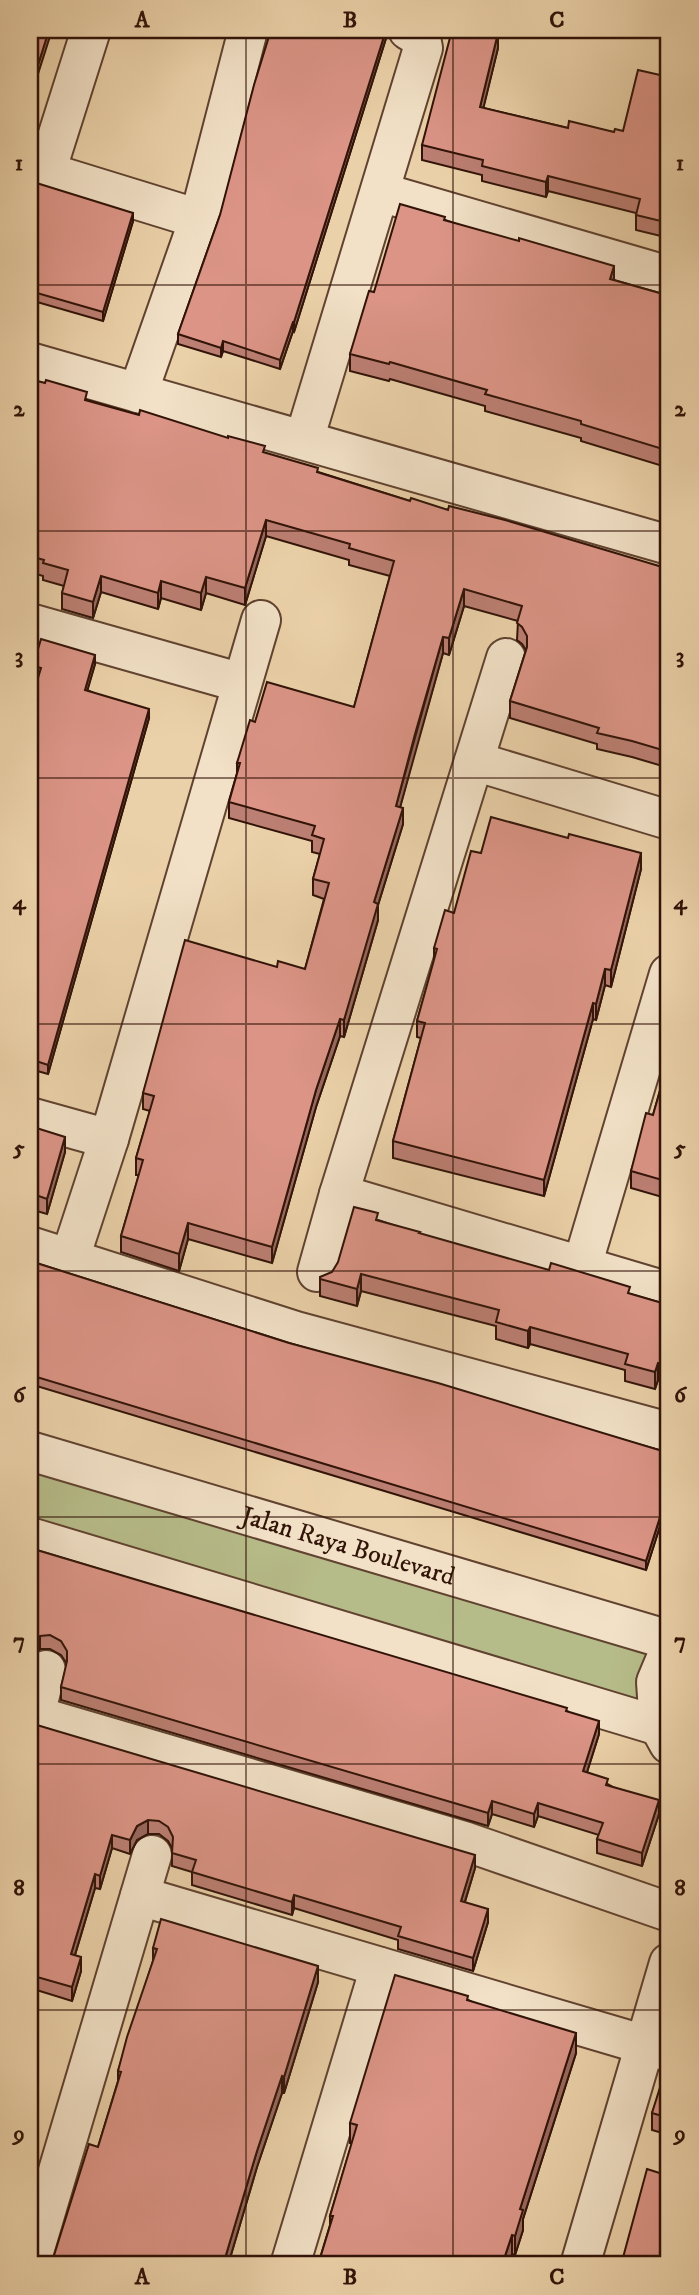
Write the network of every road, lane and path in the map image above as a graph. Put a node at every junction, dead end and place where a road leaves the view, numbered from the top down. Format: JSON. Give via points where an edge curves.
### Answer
{"nodes":[{"id":1,"x":91,"y":30,"type":"edge"},
{"id":2,"x":248,"y":30,"type":"edge"},
{"id":3,"x":408,"y":30,"type":"edge"},
{"id":4,"x":38,"y":169,"type":"edge"},
{"id":5,"x":380,"y":192,"type":"junction"},
{"id":6,"x":199,"y":219,"type":"junction"},
{"id":7,"x":669,"y":276,"type":"edge"},
{"id":8,"x":30,"y":362,"type":"edge"},
{"id":9,"x":138,"y":393,"type":"junction"},
{"id":10,"x":304,"y":440,"type":"junction"},
{"id":11,"x":669,"y":545,"type":"edge"},
{"id":12,"x":261,"y":620,"type":"dead end"},
{"id":13,"x":30,"y":623,"type":"edge"},
{"id":14,"x":506,"y":658,"type":"dead end"},
{"id":15,"x":243,"y":683,"type":"junction"},
{"id":16,"x":474,"y":761,"type":"junction"},
{"id":17,"x":669,"y":820,"type":"edge"},
{"id":18,"x":669,"y":974,"type":"edge"},
{"id":19,"x":30,"y":1117,"type":"edge"},
{"id":20,"x":108,"y":1139,"type":"junction"},
{"id":21,"x":339,"y":1194,"type":"junction"},
{"id":22,"x":30,"y":1246,"type":"edge"},
{"id":23,"x":70,"y":1258,"type":"junction"},
{"id":24,"x":582,"y":1266,"type":"junction"},
{"id":25,"x":317,"y":1272,"type":"dead end"},
{"id":26,"x":669,"y":1292,"type":"edge"},
{"id":27,"x":669,"y":1433,"type":"edge"},
{"id":28,"x":30,"y":1451,"type":"edge"},
{"id":29,"x":30,"y":1537,"type":"edge"},
{"id":30,"x":669,"y":1640,"type":"edge"},
{"id":31,"x":669,"y":1651,"type":"edge"},
{"id":32,"x":46,"y":1670,"type":"dead end"},
{"id":33,"x":32,"y":1715,"type":"edge"},
{"id":34,"x":664,"y":1735,"type":"edge"},
{"id":35,"x":152,"y":1856,"type":"dead end"},
{"id":36,"x":140,"y":1896,"type":"junction"},
{"id":37,"x":669,"y":1912,"type":"edge"},
{"id":38,"x":669,"y":1963,"type":"edge"},
{"id":39,"x":380,"y":1967,"type":"junction"},
{"id":40,"x":657,"y":2049,"type":"edge"},
{"id":41,"x":30,"y":2265,"type":"edge"},
{"id":42,"x":290,"y":2265,"type":"edge"},
{"id":43,"x":580,"y":2265,"type":"edge"}],
"edges":[{"from":1,"to":4,"type":"street"},
{"from":2,"to":6,"type":"street"},
{"from":3,"to":5,"type":"street","via":[[421,38],[423,48]]},
{"from":4,"to":6,"type":"street"},
{"from":5,"to":7,"type":"street"},
{"from":5,"to":10,"type":"street"},
{"from":6,"to":9,"type":"street"},
{"from":8,"to":9,"type":"street"},
{"from":9,"to":10,"type":"street"},
{"from":10,"to":11,"type":"street"},
{"from":12,"to":15,"type":"street"},
{"from":13,"to":15,"type":"street"},
{"from":14,"to":16,"type":"street"},
{"from":15,"to":20,"type":"street"},
{"from":16,"to":17,"type":"street"},
{"from":16,"to":21,"type":"street"},
{"from":18,"to":24,"type":"street"},
{"from":19,"to":20,"type":"street"},
{"from":20,"to":23,"type":"street"},
{"from":21,"to":24,"type":"street"},
{"from":21,"to":25,"type":"street"},
{"from":22,"to":23,"type":"street"},
{"from":23,"to":27,"type":"street","via":[[296,1331]]},
{"from":24,"to":26,"type":"street"},
{"from":28,"to":30,"type":"street","name":"Jalan Raya Boulevard"},
{"from":29,"to":34,"type":"street"},
{"from":31,"to":34,"type":"street","via":[[656,1682]]},
{"from":32,"to":33,"type":"street"},
{"from":33,"to":37,"type":"street","via":[[464,1841]]},
{"from":35,"to":36,"type":"street"},
{"from":36,"to":39,"type":"street"},
{"from":36,"to":41,"type":"street"},
{"from":38,"to":40,"type":"street"},
{"from":39,"to":40,"type":"street"},
{"from":39,"to":42,"type":"street"},
{"from":40,"to":43,"type":"street"}]}
